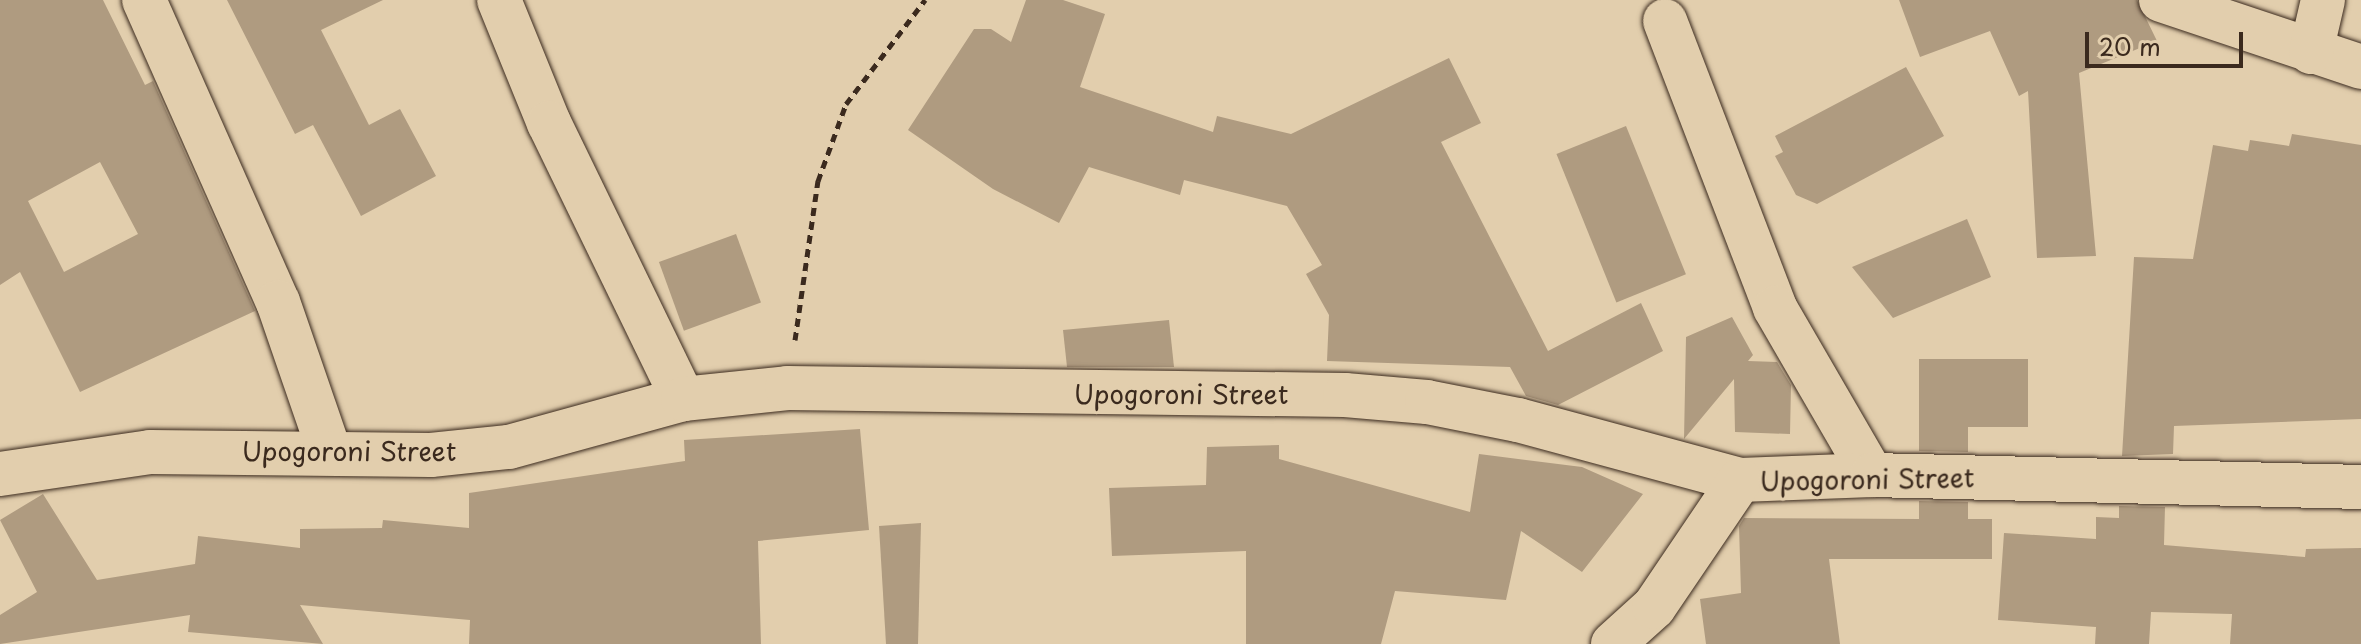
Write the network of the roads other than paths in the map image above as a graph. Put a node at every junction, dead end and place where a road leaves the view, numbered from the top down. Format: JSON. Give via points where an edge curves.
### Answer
{"nodes":[{"id":1,"x":144,"y":0,"type":"edge"},
{"id":2,"x":499,"y":0,"type":"edge"},
{"id":3,"x":2161,"y":0,"type":"edge"},
{"id":4,"x":2323,"y":0,"type":"edge"},
{"id":5,"x":1665,"y":21,"type":"dead end"},
{"id":6,"x":2311,"y":52,"type":"junction"},
{"id":7,"x":2361,"y":67,"type":"edge"},
{"id":8,"x":683,"y":399,"type":"junction"},
{"id":9,"x":329,"y":450,"type":"junction"},
{"id":10,"x":0,"y":474,"type":"edge"},
{"id":11,"x":1872,"y":475,"type":"junction"},
{"id":12,"x":1740,"y":480,"type":"junction"},
{"id":13,"x":2361,"y":487,"type":"edge"},
{"id":14,"x":1613,"y":644,"type":"edge"}],
"edges":[{"from":1,"to":9,"type":"street","via":[[278,302]]},
{"from":2,"to":8,"type":"street","via":[[549,123]]},
{"from":3,"to":6,"type":"street"},
{"from":4,"to":6,"type":"street"},
{"from":5,"to":11,"type":"street","via":[[1775,308]]},
{"from":6,"to":7,"type":"street"},
{"from":8,"to":9,"type":"street","name":"Upogoroni Street","via":[[509,447],[431,455]]},
{"from":8,"to":12,"type":"street","name":"Upogoroni Street","via":[[787,388],[1345,395],[1427,402],[1518,420]]},
{"from":9,"to":10,"type":"street","name":"Upogoroni Street","via":[[150,452]]},
{"from":11,"to":12,"type":"street","name":"Upogoroni Street"},
{"from":11,"to":13,"type":"street","name":"Upogoroni Street"},
{"from":12,"to":14,"type":"street","via":[[1654,607]]}]}
